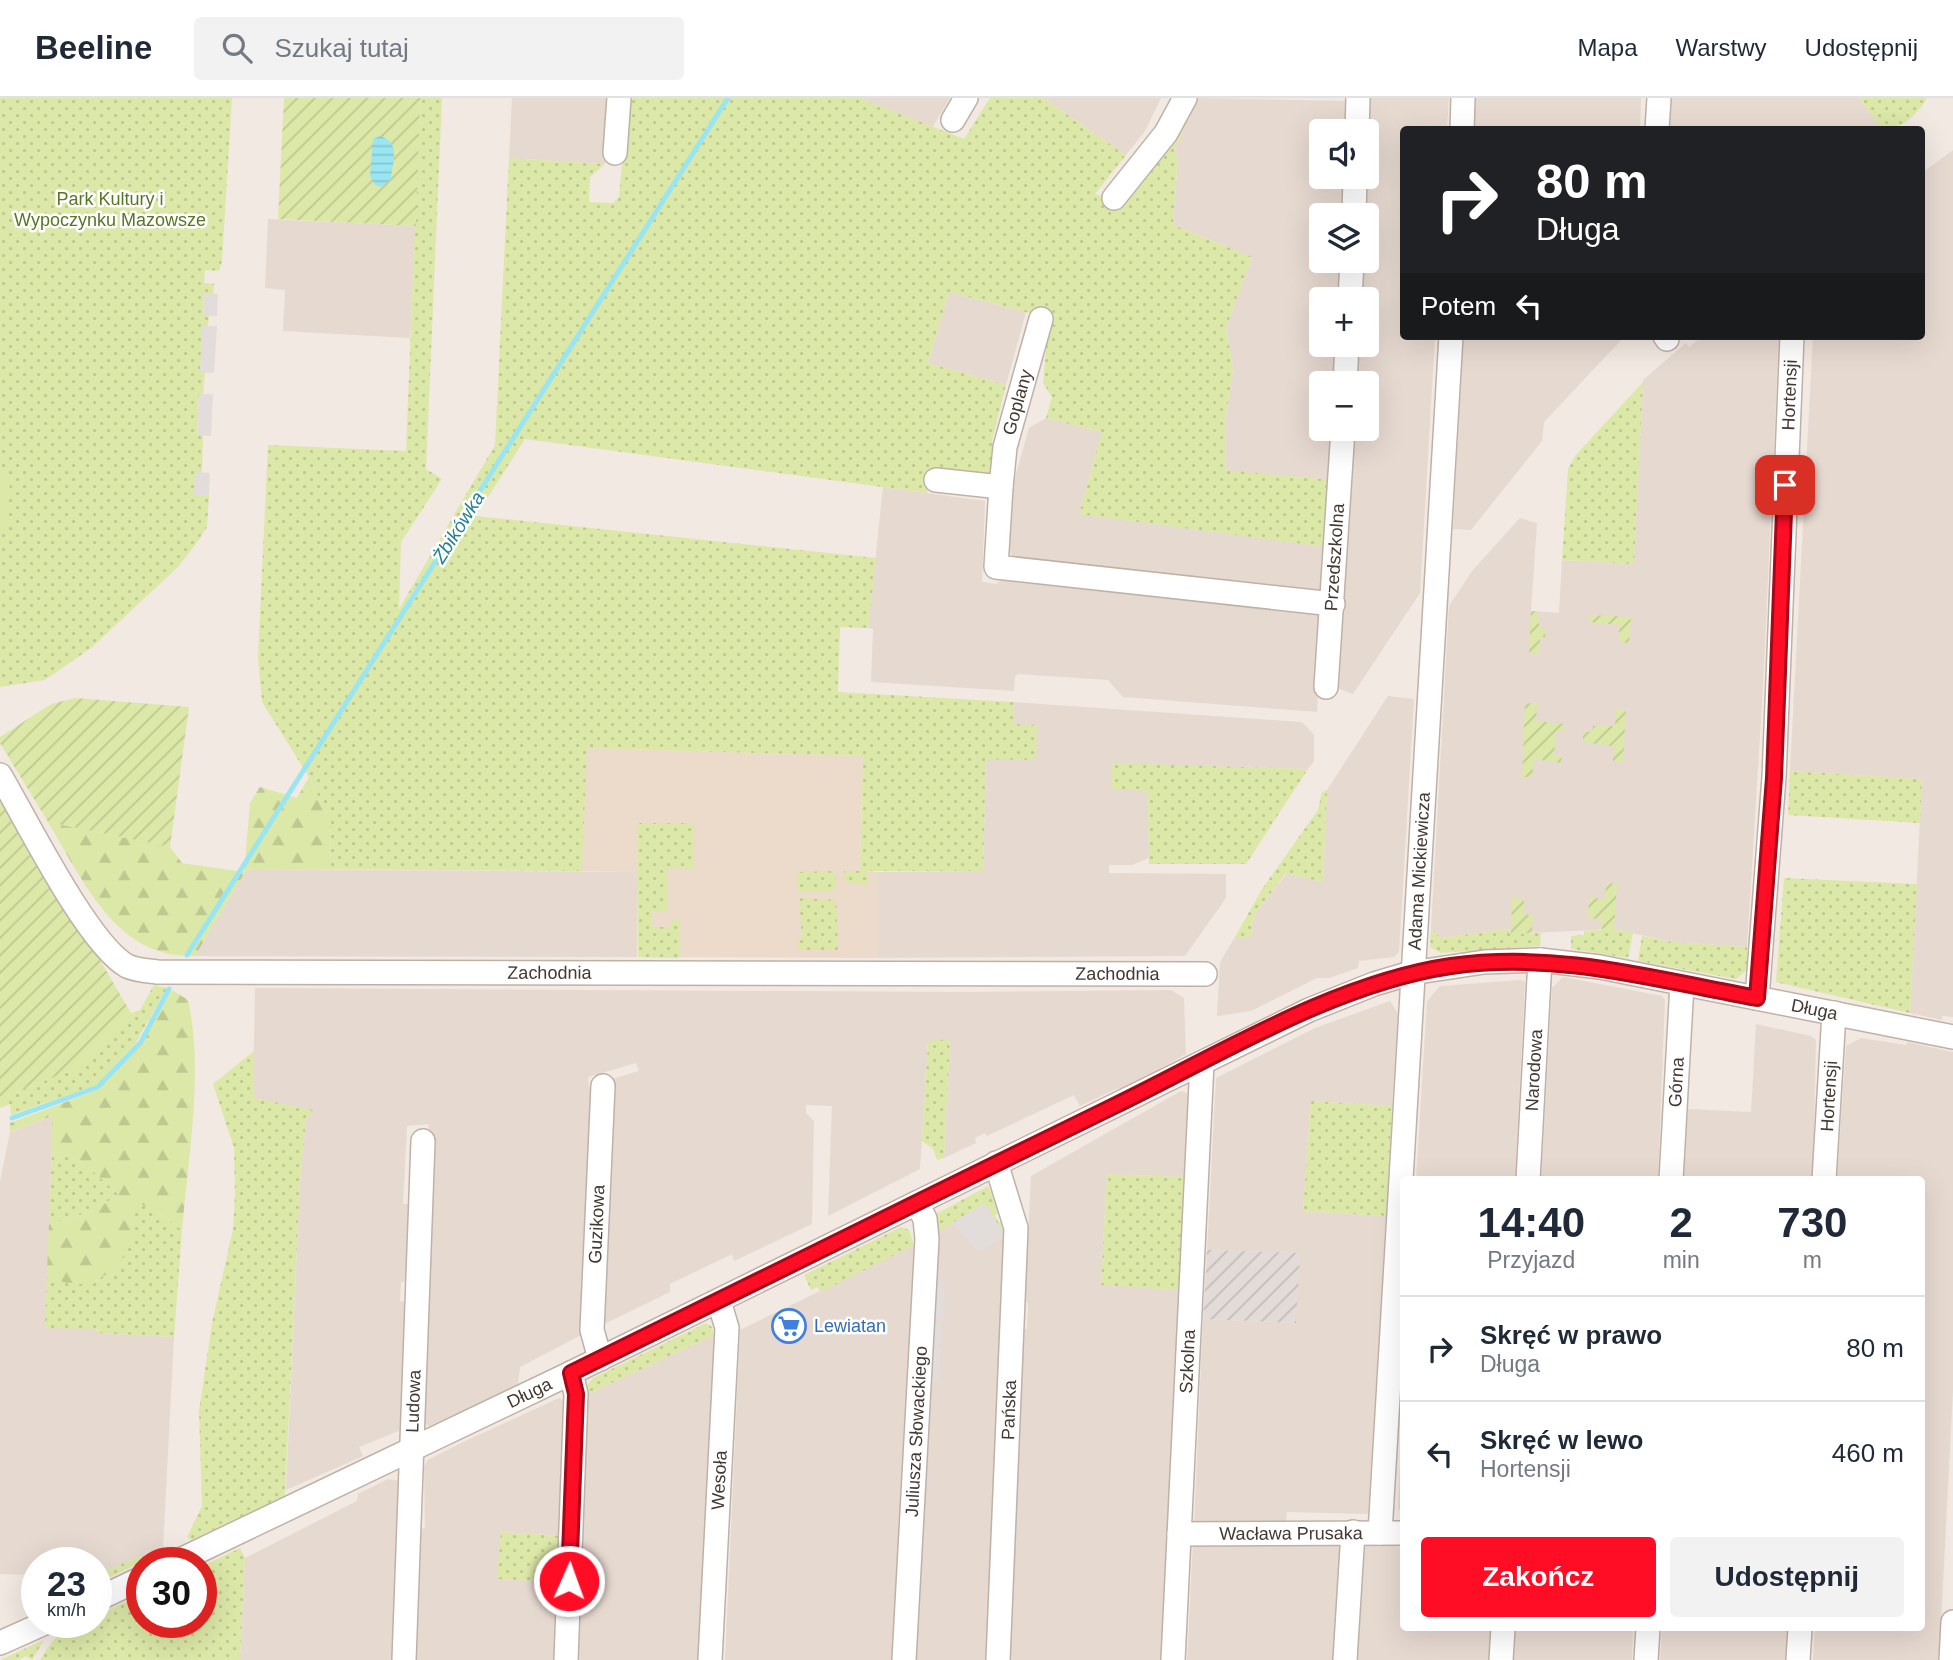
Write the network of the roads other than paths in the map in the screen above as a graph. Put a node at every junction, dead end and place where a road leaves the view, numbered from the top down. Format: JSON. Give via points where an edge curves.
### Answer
{"nodes":[{"id":1,"x":619,"y":98,"type":"edge"},
{"id":2,"x":967,"y":98,"type":"edge"},
{"id":3,"x":1185,"y":98,"type":"edge"},
{"id":4,"x":1358,"y":98,"type":"edge"},
{"id":5,"x":1464,"y":98,"type":"edge"},
{"id":6,"x":1659,"y":98,"type":"edge"},
{"id":7,"x":1357,"y":119,"type":"edge"},
{"id":8,"x":953,"y":120,"type":"dead end"},
{"id":9,"x":1462,"y":126,"type":"edge"},
{"id":10,"x":1657,"y":126,"type":"edge"},
{"id":11,"x":615,"y":153,"type":"dead end"},
{"id":12,"x":1114,"y":198,"type":"dead end"},
{"id":13,"x":1041,"y":319,"type":"dead end"},
{"id":14,"x":1451,"y":340,"type":"edge"},
{"id":15,"x":1792,"y":340,"type":"edge"},
{"id":16,"x":1342,"y":441,"type":"edge"},
{"id":17,"x":936,"y":480,"type":"dead end"},
{"id":18,"x":1000,"y":495,"type":"junction"},
{"id":19,"x":1333,"y":604,"type":"junction"},
{"id":20,"x":1326,"y":687,"type":"dead end"},
{"id":21,"x":0,"y":775,"type":"edge"},
{"id":22,"x":1540,"y":960,"type":"junction"},
{"id":23,"x":1411,"y":973,"type":"junction"},
{"id":24,"x":1205,"y":974,"type":"dead end"},
{"id":25,"x":1682,"y":984,"type":"junction"},
{"id":26,"x":1757,"y":998,"type":"junction"},
{"id":27,"x":1833,"y":1013,"type":"junction"},
{"id":28,"x":1953,"y":1037,"type":"edge"},
{"id":29,"x":1202,"y":1063,"type":"junction"},
{"id":30,"x":603,"y":1086,"type":"dead end"},
{"id":31,"x":423,"y":1141,"type":"dead end"},
{"id":32,"x":996,"y":1163,"type":"junction"},
{"id":33,"x":1528,"y":1176,"type":"edge"},
{"id":34,"x":1671,"y":1176,"type":"edge"},
{"id":35,"x":1824,"y":1176,"type":"edge"},
{"id":36,"x":917,"y":1203,"type":"junction"},
{"id":37,"x":719,"y":1301,"type":"junction"},
{"id":38,"x":600,"y":1359,"type":"junction"},
{"id":39,"x":571,"y":1373,"type":"junction"},
{"id":40,"x":410,"y":1451,"type":"junction"},
{"id":41,"x":1353,"y":1532,"type":"junction"},
{"id":42,"x":1380,"y":1533,"type":"junction"},
{"id":43,"x":1400,"y":1533,"type":"edge"},
{"id":44,"x":1179,"y":1534,"type":"junction"},
{"id":45,"x":208,"y":1547,"type":"edge"},
{"id":46,"x":1953,"y":1622,"type":"edge"},
{"id":47,"x":1503,"y":1631,"type":"edge"},
{"id":48,"x":1648,"y":1631,"type":"edge"},
{"id":49,"x":1800,"y":1631,"type":"edge"},
{"id":50,"x":21,"y":1634,"type":"edge"},
{"id":51,"x":0,"y":1643,"type":"edge"},
{"id":52,"x":404,"y":1660,"type":"edge"},
{"id":53,"x":566,"y":1660,"type":"edge"},
{"id":54,"x":710,"y":1660,"type":"edge"},
{"id":55,"x":904,"y":1660,"type":"edge"},
{"id":56,"x":999,"y":1660,"type":"edge"},
{"id":57,"x":1173,"y":1660,"type":"edge"},
{"id":58,"x":1345,"y":1660,"type":"edge"},
{"id":59,"x":1502,"y":1660,"type":"edge"},
{"id":60,"x":1646,"y":1660,"type":"edge"},
{"id":61,"x":1798,"y":1660,"type":"edge"},
{"id":62,"x":1951,"y":1660,"type":"edge"}],
"edges":[{"from":1,"to":11,"type":"street"},
{"from":2,"to":8,"type":"street"},
{"from":3,"to":12,"type":"street","via":[[1166,133]]},
{"from":4,"to":7,"type":"street"},
{"from":5,"to":9,"type":"street"},
{"from":6,"to":10,"type":"street"},
{"from":13,"to":18,"type":"street","name":"Goplany","via":[[1005,447]]},
{"from":14,"to":23,"type":"street","name":"Adama Mickiewicza"},
{"from":15,"to":26,"type":"street","name":"Hortensji","via":[[1774,778]]},
{"from":16,"to":19,"type":"street","name":"Przedszkolna"},
{"from":17,"to":18,"type":"street"},
{"from":18,"to":19,"type":"street","name":"Goplany","via":[[996,567]]},
{"from":19,"to":20,"type":"street","name":"Przedszkolna"},
{"from":21,"to":24,"type":"street","name":"Zachodnia","via":[[84,919],[106,948],[128,967],[158,972]]},
{"from":22,"to":23,"type":"street","name":"Długa","via":[[1484,962]]},
{"from":22,"to":25,"type":"street","name":"Długa"},
{"from":22,"to":33,"type":"street","name":"Narodowa"},
{"from":23,"to":29,"type":"street","name":"Długa","via":[[1340,996]]},
{"from":23,"to":42,"type":"street","name":"Adama Mickiewicza"},
{"from":25,"to":26,"type":"street","name":"Długa"},
{"from":25,"to":34,"type":"street","name":"Górna"},
{"from":26,"to":27,"type":"street","name":"Długa"},
{"from":27,"to":28,"type":"street","name":"Długa"},
{"from":27,"to":35,"type":"street","name":"Hortensji"},
{"from":29,"to":32,"type":"street","name":"Długa"},
{"from":29,"to":44,"type":"street","name":"Szkolna"},
{"from":30,"to":38,"type":"street","name":"Guzikowa","via":[[592,1331]]},
{"from":31,"to":40,"type":"street","name":"Ludowa"},
{"from":32,"to":36,"type":"street","name":"Długa"},
{"from":32,"to":56,"type":"street","name":"Pańska","via":[[1016,1228]]},
{"from":36,"to":37,"type":"street","name":"Długa"},
{"from":36,"to":55,"type":"street","name":"Juliusza Słowackiego","via":[[927,1238]]},
{"from":37,"to":38,"type":"street","name":"Długa"},
{"from":37,"to":54,"type":"street","name":"Wesoła","via":[[727,1328]]},
{"from":38,"to":39,"type":"street","name":"Długa"},
{"from":39,"to":40,"type":"street","name":"Długa"},
{"from":39,"to":53,"type":"street","via":[[576,1394]]},
{"from":40,"to":45,"type":"street","name":"Długa"},
{"from":40,"to":52,"type":"street","name":"Ludowa"},
{"from":41,"to":42,"type":"street","name":"Wacława Prusaka"},
{"from":41,"to":44,"type":"street","name":"Wacława Prusaka"},
{"from":41,"to":58,"type":"street"},
{"from":42,"to":43,"type":"street","name":"Wacława Prusaka"},
{"from":44,"to":57,"type":"street","name":"Szkolna"},
{"from":46,"to":62,"type":"street"},
{"from":47,"to":59,"type":"street"},
{"from":48,"to":60,"type":"street"},
{"from":49,"to":61,"type":"street"},
{"from":50,"to":51,"type":"street"}]}
